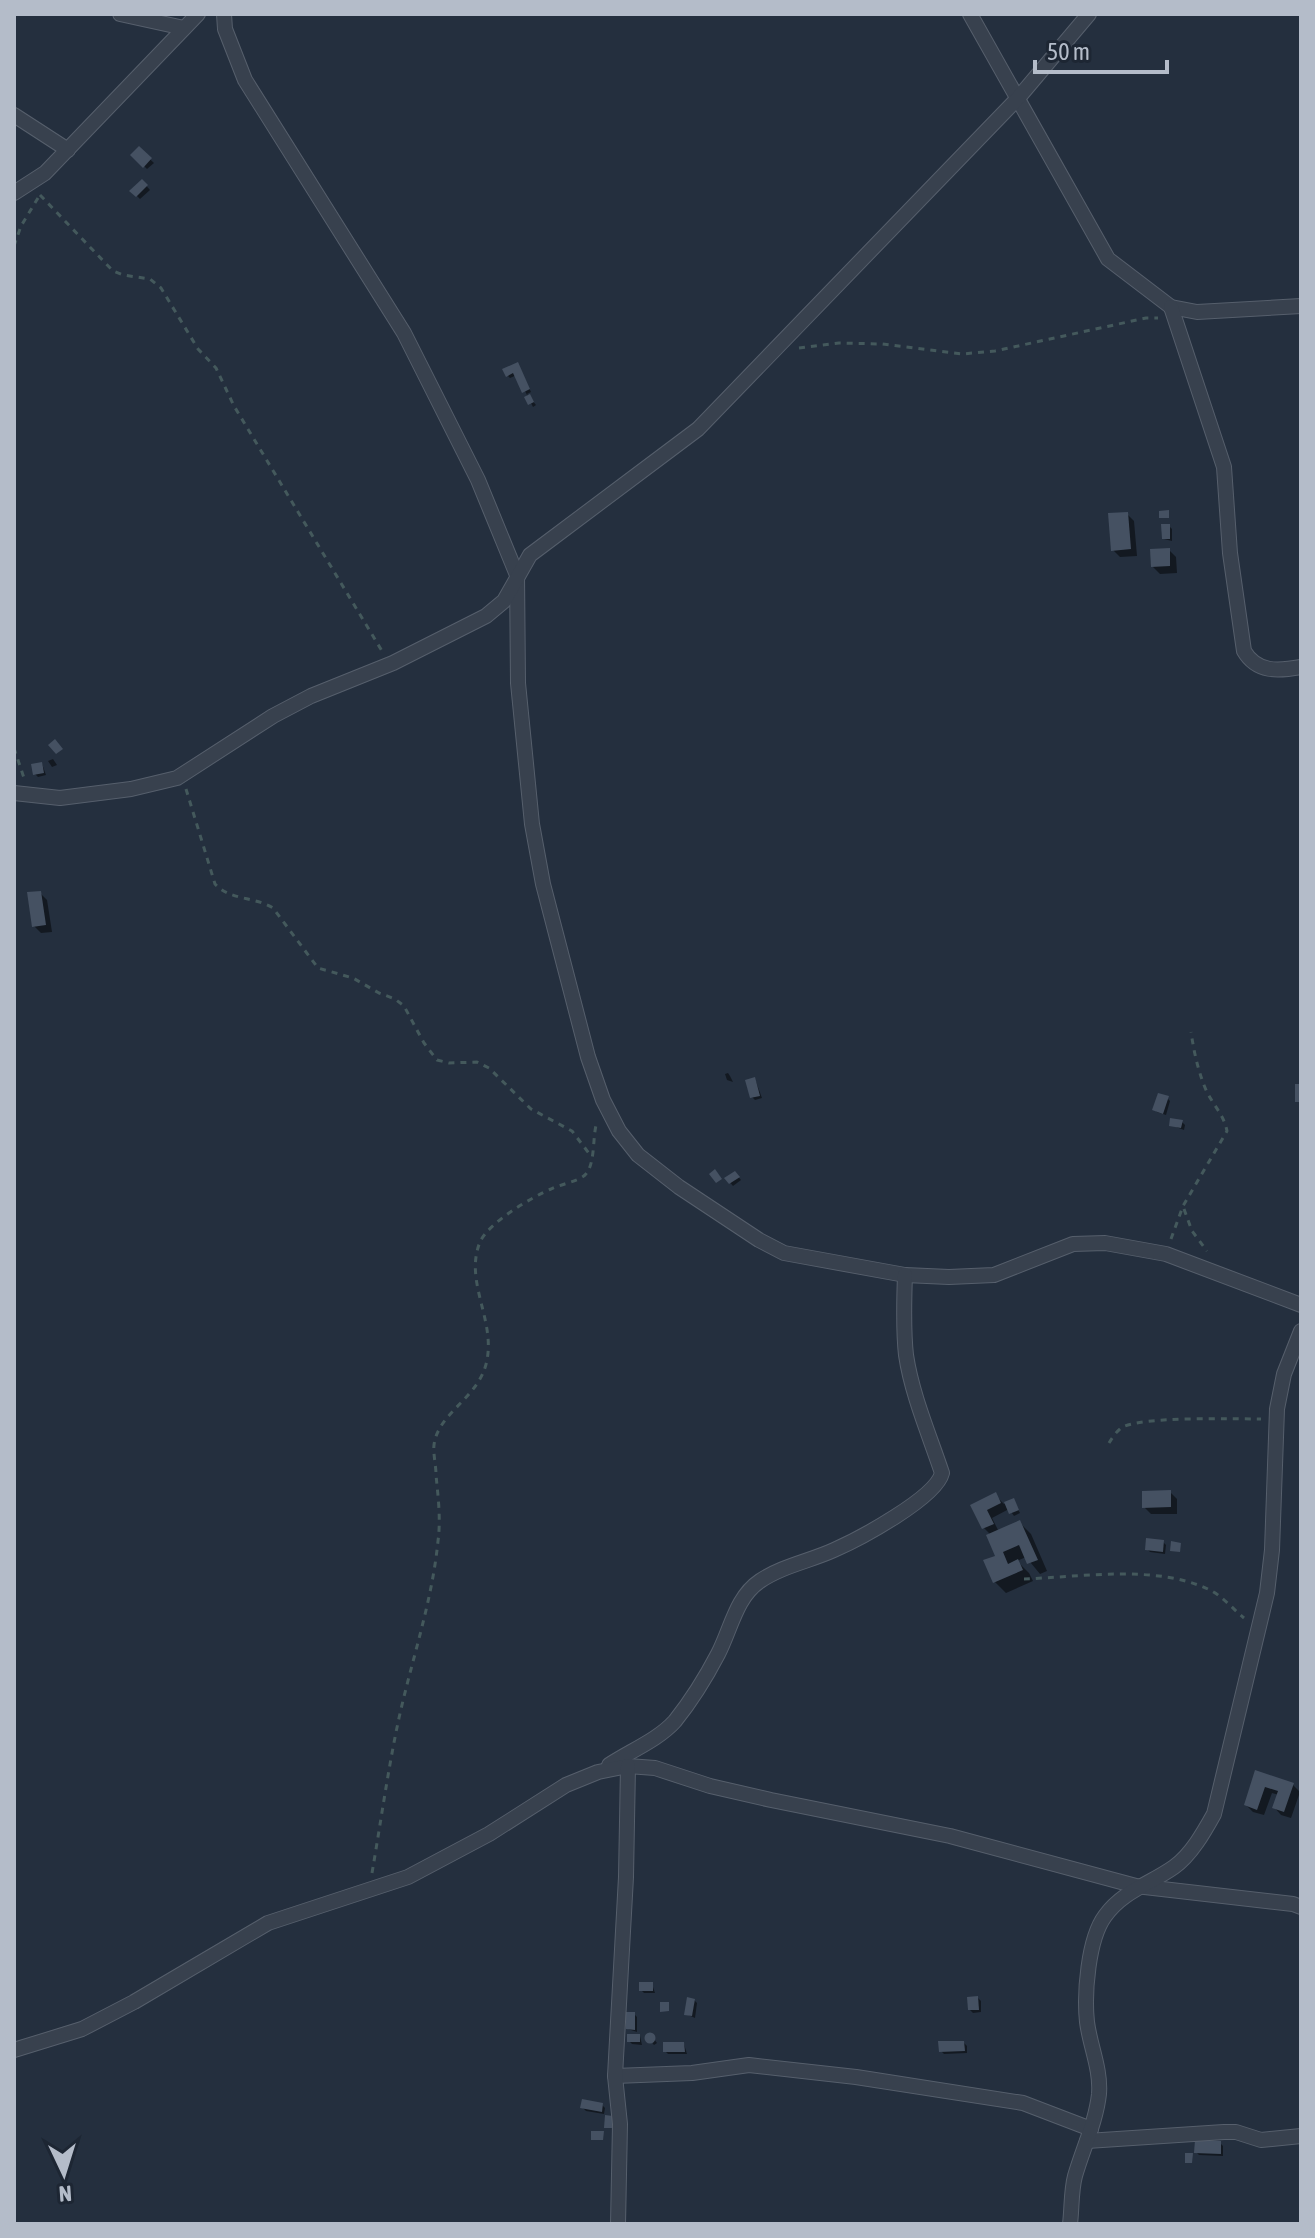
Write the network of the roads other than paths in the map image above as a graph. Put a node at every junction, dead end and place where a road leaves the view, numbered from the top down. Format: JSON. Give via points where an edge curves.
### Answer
{"nodes":[{"id":1,"x":120,"y":14,"type":"edge"},
{"id":2,"x":198,"y":14,"type":"edge"},
{"id":3,"x":224,"y":14,"type":"edge"},
{"id":4,"x":970,"y":14,"type":"edge"},
{"id":5,"x":1089,"y":14,"type":"edge"},
{"id":6,"x":184,"y":28,"type":"junction"},
{"id":7,"x":1019,"y":97,"type":"junction"},
{"id":8,"x":14,"y":115,"type":"edge"},
{"id":9,"x":68,"y":150,"type":"junction"},
{"id":10,"x":14,"y":193,"type":"edge"},
{"id":11,"x":1301,"y":306,"type":"edge"},
{"id":12,"x":1172,"y":312,"type":"junction"},
{"id":13,"x":517,"y":575,"type":"junction"},
{"id":14,"x":1301,"y":667,"type":"edge"},
{"id":15,"x":18,"y":794,"type":"edge"},
{"id":16,"x":905,"y":1275,"type":"junction"},
{"id":17,"x":1301,"y":1305,"type":"edge"},
{"id":18,"x":1301,"y":1331,"type":"edge"},
{"id":19,"x":628,"y":1766,"type":"junction"},
{"id":20,"x":598,"y":1772,"type":"junction"},
{"id":21,"x":1136,"y":1886,"type":"junction"},
{"id":22,"x":1301,"y":1907,"type":"edge"},
{"id":23,"x":14,"y":2050,"type":"edge"},
{"id":24,"x":615,"y":2076,"type":"junction"},
{"id":25,"x":1089,"y":2135,"type":"junction"},
{"id":26,"x":1301,"y":2136,"type":"edge"},
{"id":27,"x":618,"y":2224,"type":"edge"},
{"id":28,"x":1070,"y":2224,"type":"edge"}],
"edges":[{"from":1,"to":6,"type":"street"},
{"from":2,"to":6,"type":"street"},
{"from":3,"to":13,"type":"street","via":[[245,80],[404,333],[478,480]]},
{"from":4,"to":7,"type":"street"},
{"from":5,"to":7,"type":"street"},
{"from":6,"to":9,"type":"street"},
{"from":7,"to":12,"type":"street","via":[[1108,259]]},
{"from":7,"to":13,"type":"street","via":[[698,429],[530,555]]},
{"from":8,"to":9,"type":"street"},
{"from":9,"to":10,"type":"street"},
{"from":11,"to":12,"type":"street"},
{"from":12,"to":14,"type":"street","via":[[1224,467],[1244,651],[1264,669]]},
{"from":13,"to":15,"type":"street","via":[[504,601],[486,616],[393,663],[311,696],[181,776],[60,798]]},
{"from":13,"to":16,"type":"street","via":[[518,683],[543,884],[584,1044],[619,1131],[638,1155],[679,1187],[784,1253]]},
{"from":16,"to":17,"type":"street","via":[[994,1275],[1073,1244],[1092,1242],[1166,1254]]},
{"from":16,"to":20,"type":"street","via":[[906,1356],[942,1473],[940,1481],[893,1518],[750,1588],[717,1656],[672,1723]]},
{"from":18,"to":21,"type":"street","via":[[1284,1374],[1277,1419],[1267,1593],[1214,1814],[1177,1864]]},
{"from":19,"to":20,"type":"street"},
{"from":19,"to":21,"type":"street","via":[[950,1836]]},
{"from":19,"to":24,"type":"street"},
{"from":20,"to":23,"type":"street","via":[[566,1785],[408,1877],[268,1923],[101,2020]]},
{"from":21,"to":22,"type":"street"},
{"from":21,"to":25,"type":"street","via":[[1104,1916],[1090,1959],[1087,2023],[1099,2084]]},
{"from":24,"to":25,"type":"street","via":[[749,2065],[856,2077],[1023,2103]]},
{"from":24,"to":27,"type":"street","via":[[620,2124]]},
{"from":25,"to":26,"type":"street","via":[[1236,2132],[1261,2140]]},
{"from":25,"to":28,"type":"street","via":[[1074,2178]]}]}
